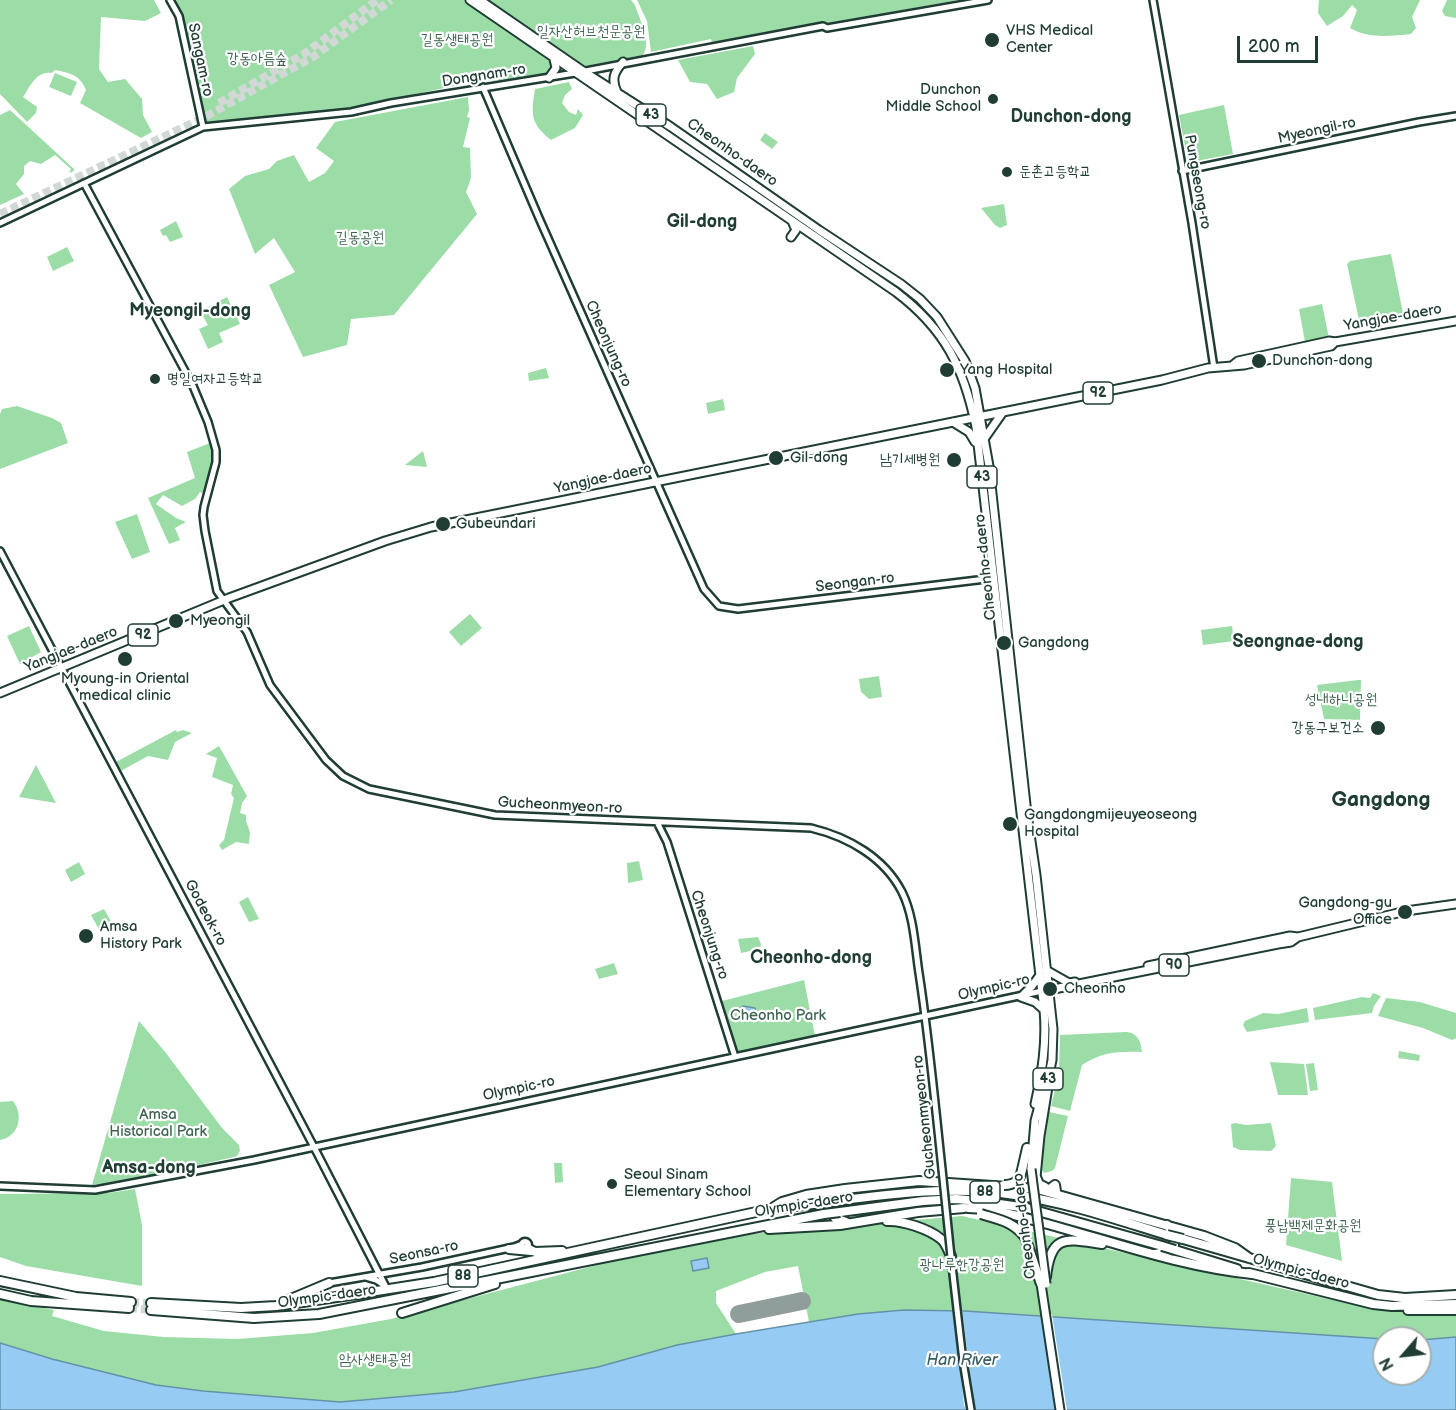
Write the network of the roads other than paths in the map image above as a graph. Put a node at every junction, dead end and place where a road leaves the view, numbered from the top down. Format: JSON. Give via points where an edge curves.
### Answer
{"nodes":[{"id":1,"x":170,"y":0,"type":"edge"},
{"id":2,"x":470,"y":0,"type":"edge"},
{"id":3,"x":480,"y":0,"type":"edge"},
{"id":4,"x":988,"y":0,"type":"edge"},
{"id":5,"x":1153,"y":0,"type":"edge"},
{"id":6,"x":554,"y":59,"type":"junction"},
{"id":7,"x":623,"y":62,"type":"junction"},
{"id":8,"x":584,"y":71,"type":"junction"},
{"id":9,"x":575,"y":73,"type":"junction"},
{"id":10,"x":549,"y":78,"type":"junction"},
{"id":11,"x":495,"y":86,"type":"junction"},
{"id":12,"x":483,"y":87,"type":"junction"},
{"id":13,"x":618,"y":94,"type":"junction"},
{"id":14,"x":488,"y":99,"type":"junction"},
{"id":15,"x":1456,"y":116,"type":"edge"},
{"id":16,"x":203,"y":127,"type":"junction"},
{"id":17,"x":1182,"y":171,"type":"junction"},
{"id":18,"x":84,"y":183,"type":"junction"},
{"id":19,"x":790,"y":219,"type":"junction"},
{"id":20,"x":0,"y":223,"type":"edge"},
{"id":21,"x":790,"y":237,"type":"dead end"},
{"id":22,"x":1456,"y":321,"type":"edge"},
{"id":23,"x":1214,"y":368,"type":"junction"},
{"id":24,"x":1003,"y":412,"type":"junction"},
{"id":25,"x":977,"y":417,"type":"junction"},
{"id":26,"x":953,"y":422,"type":"junction"},
{"id":27,"x":984,"y":439,"type":"junction"},
{"id":28,"x":979,"y":451,"type":"junction"},
{"id":29,"x":657,"y":482,"type":"junction"},
{"id":30,"x":0,"y":551,"type":"edge"},
{"id":31,"x":994,"y":578,"type":"junction"},
{"id":32,"x":224,"y":601,"type":"junction"},
{"id":33,"x":719,"y":606,"type":"joint"},
{"id":34,"x":62,"y":668,"type":"junction"},
{"id":35,"x":0,"y":693,"type":"edge"},
{"id":36,"x":1021,"y":791,"type":"junction"},
{"id":37,"x":657,"y":822,"type":"junction"},
{"id":38,"x":1456,"y":904,"type":"edge"},
{"id":39,"x":1043,"y":972,"type":"junction"},
{"id":40,"x":1067,"y":985,"type":"junction"},
{"id":41,"x":1046,"y":990,"type":"junction"},
{"id":42,"x":1021,"y":997,"type":"junction"},
{"id":43,"x":1048,"y":1009,"type":"junction"},
{"id":44,"x":926,"y":1017,"type":"junction"},
{"id":45,"x":735,"y":1057,"type":"junction"},
{"id":46,"x":1048,"y":1080,"type":"junction"},
{"id":47,"x":314,"y":1147,"type":"junction"},
{"id":48,"x":1027,"y":1148,"type":"joint"},
{"id":49,"x":1027,"y":1169,"type":"junction"},
{"id":50,"x":907,"y":1176,"type":"dead end"},
{"id":51,"x":1036,"y":1177,"type":"joint"},
{"id":52,"x":1013,"y":1180,"type":"dead end"},
{"id":53,"x":919,"y":1181,"type":"junction"},
{"id":54,"x":0,"y":1186,"type":"edge"},
{"id":55,"x":1003,"y":1186,"type":"junction"},
{"id":56,"x":844,"y":1189,"type":"junction"},
{"id":57,"x":1050,"y":1190,"type":"junction"},
{"id":58,"x":1083,"y":1202,"type":"junction"},
{"id":59,"x":887,"y":1206,"type":"junction"},
{"id":60,"x":966,"y":1208,"type":"junction"},
{"id":61,"x":770,"y":1209,"type":"junction"},
{"id":62,"x":870,"y":1220,"type":"junction"},
{"id":63,"x":1043,"y":1222,"type":"junction"},
{"id":64,"x":1160,"y":1222,"type":"junction"},
{"id":65,"x":851,"y":1223,"type":"junction"},
{"id":66,"x":1130,"y":1224,"type":"junction"},
{"id":67,"x":1085,"y":1226,"type":"junction"},
{"id":68,"x":743,"y":1230,"type":"junction"},
{"id":69,"x":1119,"y":1245,"type":"junction"},
{"id":70,"x":524,"y":1246,"type":"joint"},
{"id":71,"x":509,"y":1249,"type":"junction"},
{"id":72,"x":576,"y":1251,"type":"junction"},
{"id":73,"x":535,"y":1252,"type":"junction"},
{"id":74,"x":1154,"y":1254,"type":"junction"},
{"id":75,"x":951,"y":1257,"type":"junction"},
{"id":76,"x":1249,"y":1258,"type":"junction"},
{"id":77,"x":395,"y":1272,"type":"junction"},
{"id":78,"x":380,"y":1274,"type":"junction"},
{"id":79,"x":1252,"y":1274,"type":"junction"},
{"id":80,"x":365,"y":1277,"type":"junction"},
{"id":81,"x":512,"y":1277,"type":"junction"},
{"id":82,"x":0,"y":1281,"type":"edge"},
{"id":83,"x":329,"y":1283,"type":"joint"},
{"id":84,"x":1043,"y":1284,"type":"junction"},
{"id":85,"x":386,"y":1287,"type":"junction"},
{"id":86,"x":1456,"y":1290,"type":"edge"},
{"id":87,"x":0,"y":1294,"type":"edge"},
{"id":88,"x":1456,"y":1295,"type":"edge"},
{"id":89,"x":1405,"y":1298,"type":"junction"},
{"id":90,"x":1456,"y":1304,"type":"edge"},
{"id":91,"x":276,"y":1306,"type":"junction"},
{"id":92,"x":1392,"y":1306,"type":"junction"},
{"id":93,"x":1456,"y":1310,"type":"edge"},
{"id":94,"x":402,"y":1313,"type":"dead end"},
{"id":95,"x":971,"y":1410,"type":"edge"},
{"id":96,"x":1062,"y":1410,"type":"edge"}],
"edges":[{"from":1,"to":16,"type":"main road","name":"Sangam-ro","via":[[179,16]]},
{"from":2,"to":6,"type":"main road","name":"Cheonho-daero","number":"43"},
{"from":3,"to":8,"type":"main road","name":"Cheonho-daero","number":"43"},
{"from":4,"to":7,"type":"main road","name":"Dongnam-ro"},
{"from":5,"to":17,"type":"main road","name":"Pungseong-ro"},
{"from":6,"to":9,"type":"main road","name":"Cheonho-daero","number":"43"},
{"from":6,"to":10,"type":"main road","via":[[556,68]]},
{"from":7,"to":8,"type":"main road","name":"Dongnam-ro"},
{"from":7,"to":13,"type":"main road","via":[[614,79]]},
{"from":8,"to":9,"type":"main road","name":"Dongnam-ro"},
{"from":8,"to":13,"type":"main road","name":"Cheonho-daero","number":"43"},
{"from":9,"to":10,"type":"main road","name":"Dongnam-ro"},
{"from":9,"to":19,"type":"main road","name":"Cheonho-daero","number":"43"},
{"from":10,"to":11,"type":"main road","name":"Dongnam-ro"},
{"from":11,"to":12,"type":"main road","name":"Dongnam-ro"},
{"from":11,"to":14,"type":"main road"},
{"from":12,"to":14,"type":"main road","name":"Cheonjung-ro"},
{"from":12,"to":16,"type":"main road","name":"Dongnam-ro","via":[[351,112]]},
{"from":13,"to":25,"type":"main road","name":"Cheonho-daero","number":"43","via":[[920,299],[937,317],[965,362],[975,388]]},
{"from":14,"to":29,"type":"main road","name":"Cheonjung-ro"},
{"from":15,"to":17,"type":"main road","name":"Myeongil-ro"},
{"from":16,"to":18,"type":"main road","name":"Dongnam-ro"},
{"from":17,"to":23,"type":"main road","name":"Pungseong-ro"},
{"from":18,"to":20,"type":"main road","name":"Dongnam-ro"},
{"from":18,"to":32,"type":"main road","name":"Gucheonmyeon-ro","via":[[208,422],[216,462],[204,507],[205,531],[215,584]]},
{"from":19,"to":21,"type":"main road","via":[[795,228]]},
{"from":19,"to":25,"type":"main road","name":"Cheonho-daero","number":"43","via":[[900,295],[927,321],[962,372]]},
{"from":22,"to":23,"type":"main road","name":"Yangjae-daero","number":"92","via":[[1286,350]]},
{"from":23,"to":24,"type":"main road","name":"Yangjae-daero","number":"92"},
{"from":24,"to":25,"type":"main road","name":"Yangjae-daero","number":"92"},
{"from":24,"to":27,"type":"main road"},
{"from":25,"to":26,"type":"main road","name":"Yangjae-daero","number":"92"},
{"from":25,"to":27,"type":"main road","name":"Cheonho-daero","number":"43"},
{"from":25,"to":28,"type":"main road","name":"Cheonho-daero","number":"43"},
{"from":26,"to":28,"type":"main road","via":[[972,435]]},
{"from":26,"to":29,"type":"main road","name":"Yangjae-daero","number":"92"},
{"from":27,"to":36,"type":"main road","name":"Cheonho-daero","number":"43"},
{"from":28,"to":31,"type":"main road","name":"Cheonho-daero","number":"43"},
{"from":29,"to":32,"type":"main road","name":"Yangjae-daero","number":"92","via":[[411,532]]},
{"from":29,"to":33,"type":"main road","name":"Cheonjung-ro","via":[[704,589]]},
{"from":30,"to":34,"type":"main road","name":"Godeok-ro"},
{"from":31,"to":33,"type":"main road","name":"Seongan-ro","via":[[738,609]]},
{"from":31,"to":36,"type":"main road","name":"Cheonho-daero","number":"43"},
{"from":32,"to":34,"type":"main road","name":"Yangjae-daero","number":"92"},
{"from":32,"to":37,"type":"main road","name":"Gucheonmyeon-ro","via":[[247,632],[270,685],[326,760],[356,784],[385,794],[495,815]]},
{"from":34,"to":35,"type":"main road","name":"Yangjae-daero","number":"92"},
{"from":34,"to":47,"type":"main road","name":"Godeok-ro"},
{"from":36,"to":39,"type":"main road","name":"Cheonho-daero","number":"43","via":[[1033,915]]},
{"from":36,"to":39,"type":"main road","name":"Cheonho-daero","number":"43","via":[[1036,875]]},
{"from":37,"to":44,"type":"main road","name":"Gucheonmyeon-ro","via":[[811,828],[862,849],[897,884],[905,901]]},
{"from":37,"to":45,"type":"main road","name":"Cheonjung-ro","via":[[667,842]]},
{"from":38,"to":40,"type":"main road","name":"Olympic-ro","number":"90","via":[[1406,911]]},
{"from":39,"to":40,"type":"main road"},
{"from":39,"to":41,"type":"main road","name":"Cheonho-daero","number":"43"},
{"from":39,"to":42,"type":"main road"},
{"from":40,"to":41,"type":"main road","name":"Olympic-ro","number":"90"},
{"from":40,"to":43,"type":"main road"},
{"from":41,"to":42,"type":"main road","name":"Olympic-ro","number":"90"},
{"from":41,"to":43,"type":"main road","name":"Cheonho-daero","number":"43"},
{"from":42,"to":43,"type":"main road"},
{"from":42,"to":44,"type":"main road","name":"Olympic-ro","number":"90"},
{"from":43,"to":46,"type":"main road","name":"Cheonho-daero","number":"43","via":[[1053,1029]]},
{"from":43,"to":48,"type":"main road","name":"Cheonho-daero","number":"43","via":[[1045,1052]]},
{"from":44,"to":45,"type":"main road","name":"Olympic-ro","number":"90"},
{"from":44,"to":75,"type":"main road","name":"Gucheonmyeon-ro","bridge":true},
{"from":45,"to":47,"type":"main road","name":"Olympic-ro","number":"90"},
{"from":46,"to":49,"type":"main road","name":"Cheonho-daero","number":"43","via":[[1035,1121]]},
{"from":46,"to":51,"type":"main road"},
{"from":47,"to":54,"type":"main road","name":"Olympic-ro","number":"90","via":[[95,1190]]},
{"from":47,"to":78,"type":"main road","name":"Godeok-ro"},
{"from":48,"to":49,"type":"highway"},
{"from":49,"to":55,"type":"highway","bridge":true,"via":[[1016,1183]]},
{"from":49,"to":84,"type":"main road","name":"Cheonho-daero","number":"43","bridge":true},
{"from":50,"to":53,"type":"highway"},
{"from":51,"to":57,"type":"highway"},
{"from":52,"to":55,"type":"highway"},
{"from":53,"to":55,"type":"highway"},
{"from":53,"to":56,"type":"highway"},
{"from":55,"to":57,"type":"highway"},
{"from":56,"to":61,"type":"highway","via":[[806,1195]]},
{"from":56,"to":65,"type":"highway","via":[[832,1197],[830,1210],[835,1218]]},
{"from":57,"to":58,"type":"highway"},
{"from":58,"to":64,"type":"highway","via":[[1102,1202]]},
{"from":58,"to":66,"type":"highway"},
{"from":59,"to":60,"type":"highway"},
{"from":59,"to":67,"type":"highway","name":"Olympic-daero","number":"88","via":[[956,1199],[979,1201],[1026,1208]]},
{"from":59,"to":68,"type":"highway","name":"Olympic-daero","number":"88","bridge":true},
{"from":60,"to":62,"type":"highway"},
{"from":60,"to":63,"type":"highway"},
{"from":60,"to":84,"type":"highway","bridge":true,"via":[[1011,1223],[1025,1237]]},
{"from":61,"to":66,"type":"highway","name":"Olympic-daero","number":"88","bridge":true,"via":[[923,1191],[987,1192],[1040,1200]]},
{"from":61,"to":72,"type":"highway","name":"Olympic-daero","number":"88"},
{"from":62,"to":65,"type":"highway"},
{"from":62,"to":75,"type":"highway","via":[[906,1223],[937,1237]]},
{"from":63,"to":67,"type":"highway"},
{"from":63,"to":69,"type":"highway"},
{"from":64,"to":74,"type":"highway","via":[[1173,1230],[1175,1242],[1167,1252]]},
{"from":64,"to":76,"type":"highway","via":[[1235,1248]]},
{"from":65,"to":68,"type":"highway"},
{"from":66,"to":76,"type":"highway","name":"Olympic-daero","number":"88","bridge":true},
{"from":67,"to":79,"type":"highway","name":"Olympic-daero","number":"88","bridge":true},
{"from":68,"to":81,"type":"highway","name":"Olympic-daero","number":"88"},
{"from":69,"to":74,"type":"highway"},
{"from":69,"to":84,"type":"highway","bridge":true,"via":[[1069,1240],[1058,1245],[1049,1257]]},
{"from":70,"to":71,"type":"main road","name":"Seonsa-ro"},
{"from":70,"to":73,"type":"highway"},
{"from":71,"to":73,"type":"highway"},
{"from":71,"to":77,"type":"main road","name":"Seonsa-ro"},
{"from":72,"to":73,"type":"highway"},
{"from":72,"to":91,"type":"highway","name":"Olympic-daero","number":"88","via":[[434,1282]]},
{"from":74,"to":79,"type":"highway"},
{"from":75,"to":95,"type":"main road","name":"Gucheonmyeon-ro"},
{"from":76,"to":89,"type":"highway","name":"Olympic-daero","number":"88","via":[[1351,1289]]},
{"from":77,"to":78,"type":"main road","name":"Seonsa-ro"},
{"from":77,"to":85,"type":"main road"},
{"from":78,"to":80,"type":"main road","name":"Seonsa-ro"},
{"from":78,"to":85,"type":"main road","name":"Godeok-ro"},
{"from":79,"to":92,"type":"highway","name":"Olympic-daero","number":"88"},
{"from":80,"to":83,"type":"main road","name":"Seonsa-ro"},
{"from":80,"to":85,"type":"main road"},
{"from":81,"to":91,"type":"highway","name":"Olympic-daero","number":"88","via":[[309,1315],[254,1318],[151,1306]]},
{"from":81,"to":94,"type":"highway"},
{"from":82,"to":87,"type":"highway","via":[[130,1305],[31,1301]]},
{"from":83,"to":91,"type":"highway"},
{"from":84,"to":96,"type":"main road","name":"Cheonho-daero","number":"43"},
{"from":86,"to":89,"type":"highway"},
{"from":88,"to":89,"type":"highway","name":"Olympic-daero","number":"88"},
{"from":90,"to":92,"type":"highway","name":"Olympic-daero","number":"88"},
{"from":92,"to":93,"type":"highway","via":[[1420,1311]]}]}
